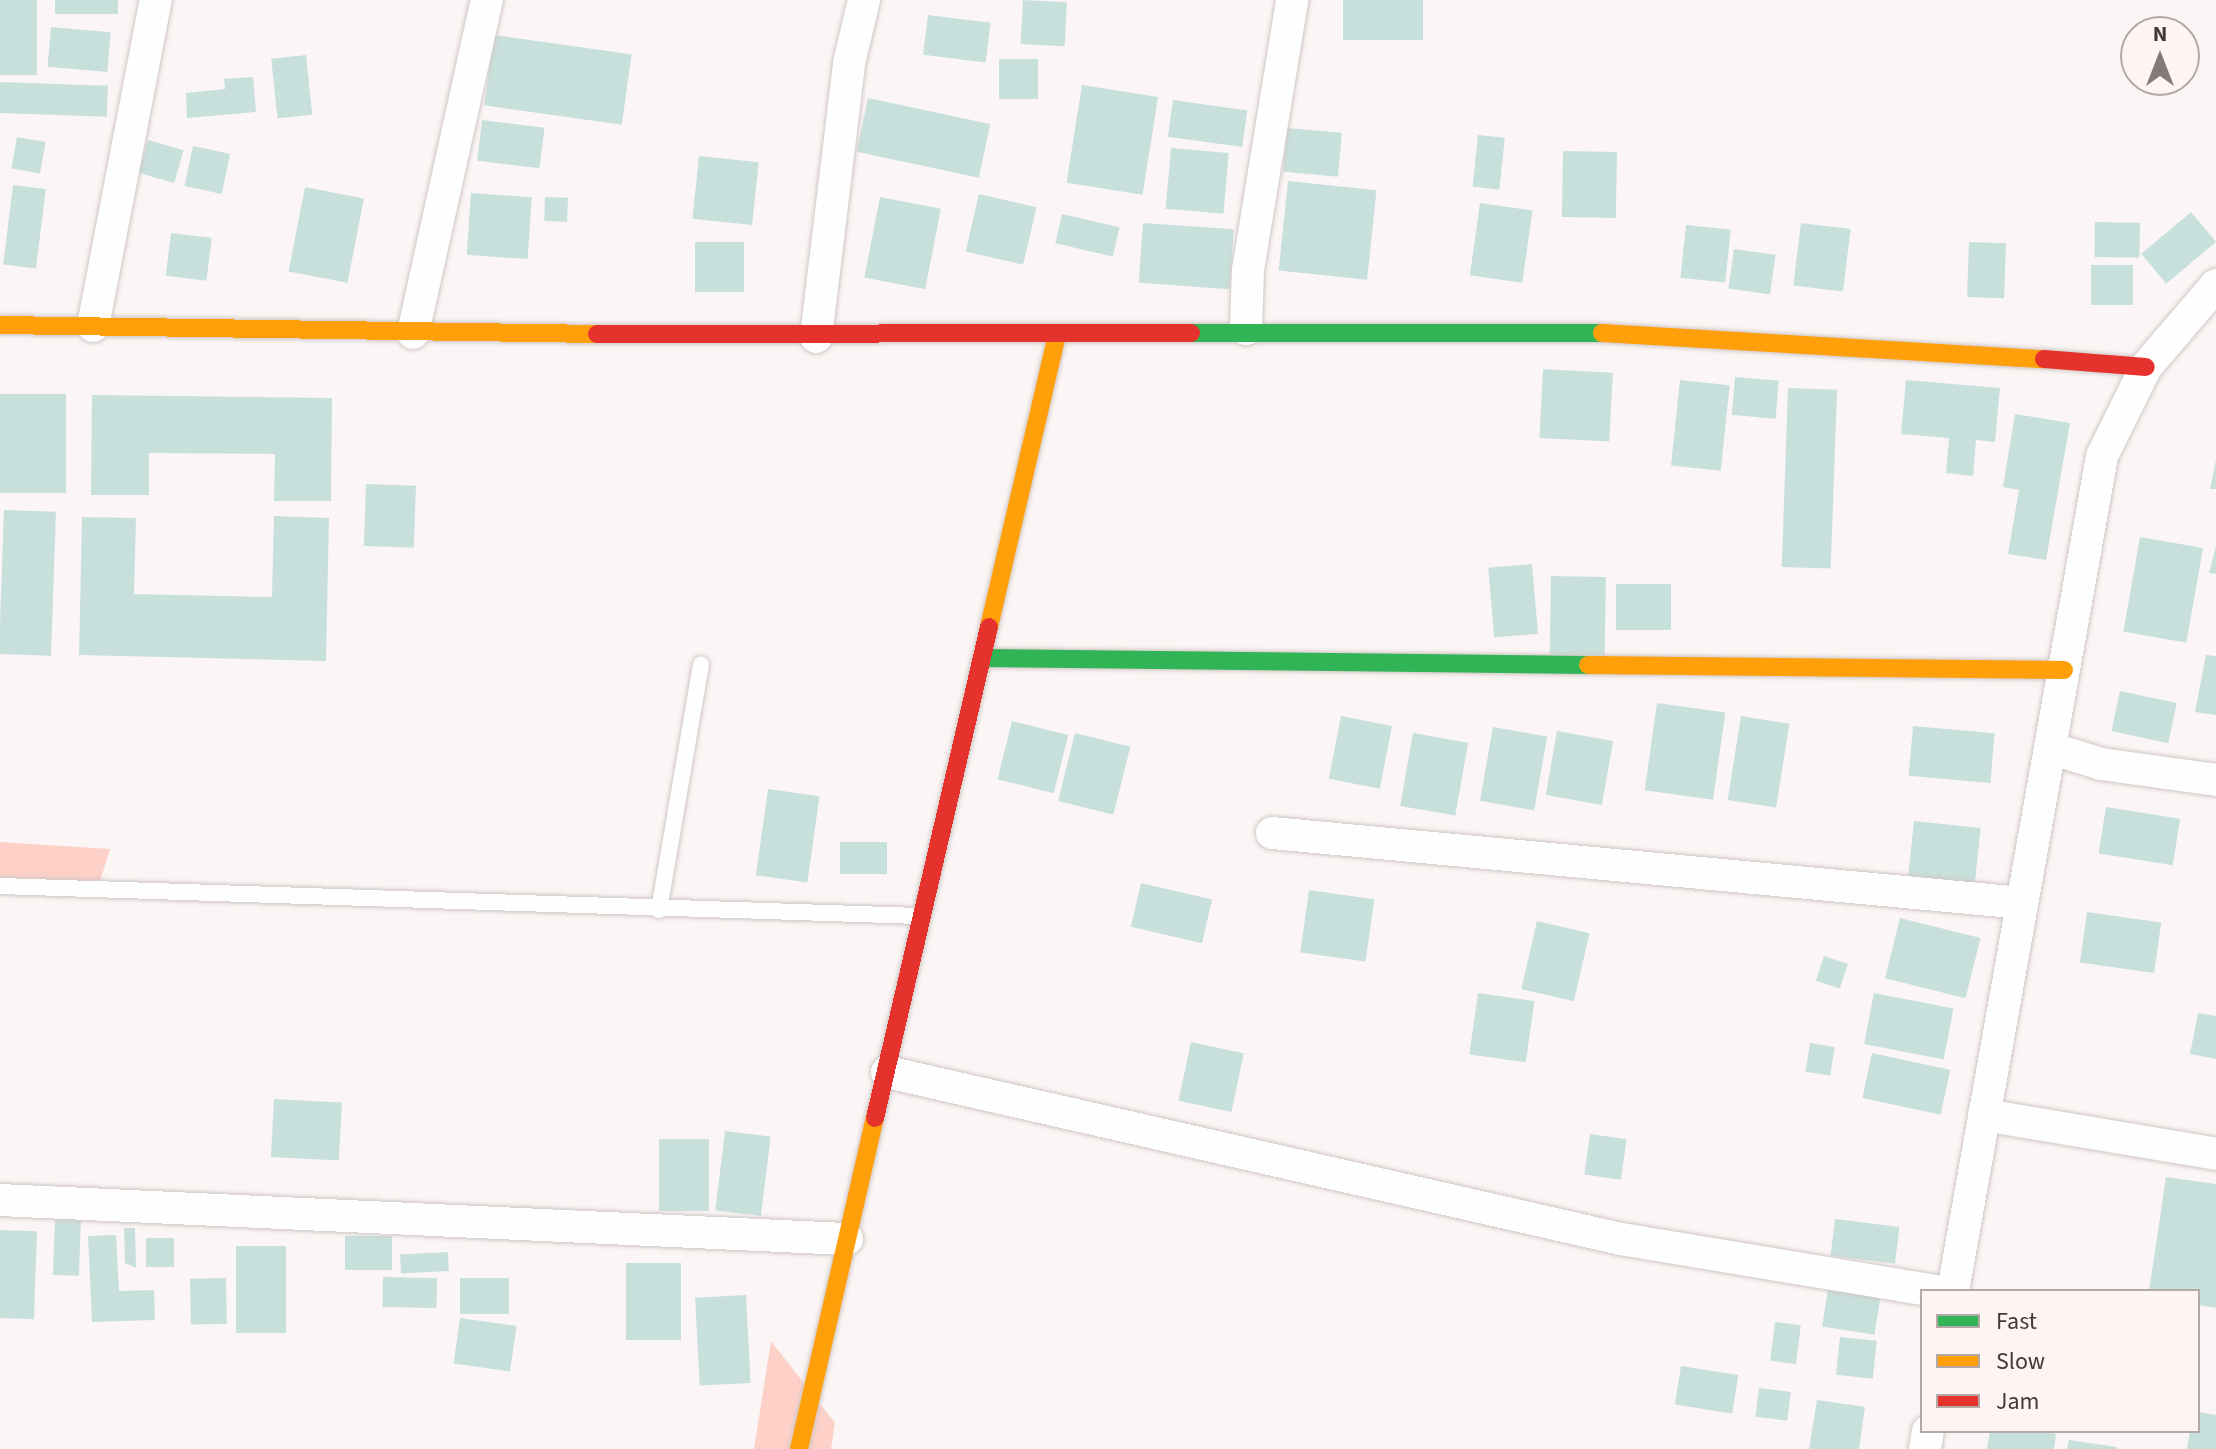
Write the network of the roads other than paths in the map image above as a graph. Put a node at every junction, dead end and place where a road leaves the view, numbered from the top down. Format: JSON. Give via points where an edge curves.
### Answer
{"nodes":[{"id":1,"x":156,"y":0,"type":"edge"},
{"id":2,"x":487,"y":0,"type":"edge"},
{"id":3,"x":864,"y":0,"type":"edge"},
{"id":4,"x":1292,"y":0,"type":"edge"},
{"id":5,"x":2216,"y":285,"type":"edge"},
{"id":6,"x":0,"y":325,"type":"edge"},
{"id":7,"x":93,"y":326,"type":"junction"},
{"id":8,"x":1246,"y":329,"type":"junction"},
{"id":9,"x":413,"y":333,"type":"junction"},
{"id":10,"x":1057,"y":334,"type":"junction"},
{"id":11,"x":816,"y":337,"type":"junction"},
{"id":12,"x":2146,"y":367,"type":"junction"},
{"id":13,"x":983,"y":658,"type":"junction"},
{"id":14,"x":701,"y":665,"type":"dead end"},
{"id":15,"x":2064,"y":670,"type":"junction"},
{"id":16,"x":2050,"y":748,"type":"junction"},
{"id":17,"x":2216,"y":780,"type":"edge"},
{"id":18,"x":1272,"y":833,"type":"dead end"},
{"id":19,"x":0,"y":886,"type":"edge"},
{"id":20,"x":2022,"y":903,"type":"junction"},
{"id":21,"x":659,"y":910,"type":"junction"},
{"id":22,"x":922,"y":916,"type":"junction"},
{"id":23,"x":887,"y":1072,"type":"junction"},
{"id":24,"x":1984,"y":1115,"type":"junction"},
{"id":25,"x":2216,"y":1154,"type":"edge"},
{"id":26,"x":0,"y":1200,"type":"edge"},
{"id":27,"x":847,"y":1239,"type":"junction"},
{"id":28,"x":1922,"y":1289,"type":"edge"},
{"id":29,"x":1953,"y":1289,"type":"edge"},
{"id":30,"x":799,"y":1449,"type":"edge"}],
"edges":[{"from":1,"to":7,"type":"street"},
{"from":2,"to":9,"type":"street"},
{"from":3,"to":11,"type":"street","via":[[849,63]]},
{"from":4,"to":8,"type":"street","via":[[1248,270]]},
{"from":5,"to":12,"type":"street"},
{"from":6,"to":7,"type":"street"},
{"from":7,"to":9,"type":"street"},
{"from":8,"to":10,"type":"street"},
{"from":8,"to":12,"type":"street","via":[[1531,330],[1811,342]]},
{"from":9,"to":11,"type":"street"},
{"from":10,"to":11,"type":"street"},
{"from":10,"to":13,"type":"street"},
{"from":12,"to":15,"type":"street","via":[[2102,456]]},
{"from":13,"to":15,"type":"street"},
{"from":13,"to":22,"type":"street"},
{"from":14,"to":21,"type":"lane"},
{"from":15,"to":16,"type":"street"},
{"from":16,"to":17,"type":"street","via":[[2101,764]]},
{"from":16,"to":20,"type":"street"},
{"from":18,"to":20,"type":"street"},
{"from":19,"to":21,"type":"lane"},
{"from":20,"to":24,"type":"street"},
{"from":21,"to":22,"type":"lane"},
{"from":22,"to":23,"type":"street"},
{"from":23,"to":27,"type":"street"},
{"from":23,"to":28,"type":"street","via":[[1621,1239]]},
{"from":24,"to":25,"type":"street"},
{"from":24,"to":29,"type":"street"},
{"from":26,"to":27,"type":"street"},
{"from":27,"to":30,"type":"street"}]}
